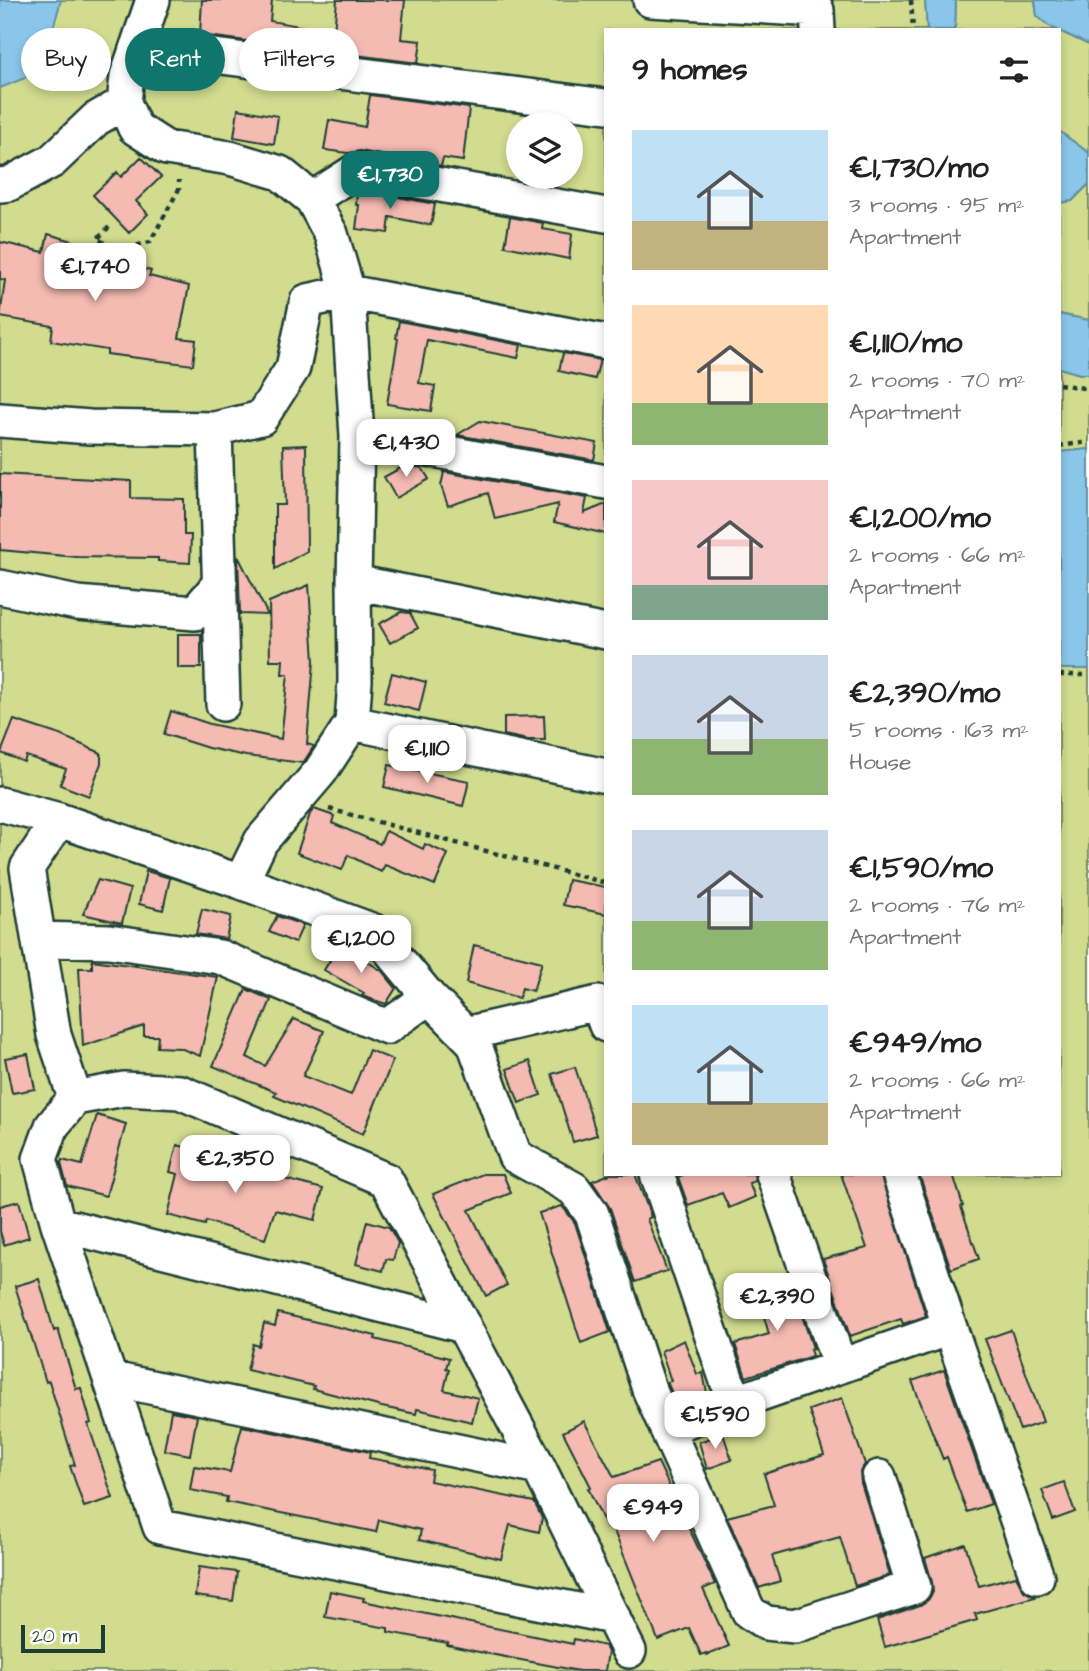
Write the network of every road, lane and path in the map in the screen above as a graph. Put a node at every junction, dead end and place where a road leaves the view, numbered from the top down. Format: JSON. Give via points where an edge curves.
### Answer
{"nodes":[{"id":1,"x":153,"y":0,"type":"edge"},
{"id":2,"x":650,"y":0,"type":"edge"},
{"id":3,"x":911,"y":0,"type":"edge"},
{"id":4,"x":817,"y":13,"type":"edge"},
{"id":5,"x":145,"y":28,"type":"edge"},
{"id":6,"x":913,"y":28,"type":"edge"},
{"id":7,"x":225,"y":57,"type":"edge"},
{"id":8,"x":125,"y":91,"type":"edge"},
{"id":9,"x":124,"y":103,"type":"junction"},
{"id":10,"x":604,"y":106,"type":"edge"},
{"id":11,"x":166,"y":148,"type":"junction"},
{"id":12,"x":0,"y":185,"type":"edge"},
{"id":13,"x":312,"y":199,"type":"junction"},
{"id":14,"x":604,"y":215,"type":"edge"},
{"id":15,"x":109,"y":227,"type":"dead end"},
{"id":16,"x":348,"y":292,"type":"junction"},
{"id":17,"x":604,"y":342,"type":"edge"},
{"id":18,"x":1061,"y":384,"type":"edge"},
{"id":19,"x":1089,"y":388,"type":"edge"},
{"id":20,"x":0,"y":420,"type":"edge"},
{"id":21,"x":215,"y":429,"type":"junction"},
{"id":22,"x":357,"y":436,"type":"junction"},
{"id":23,"x":1089,"y":442,"type":"edge"},
{"id":24,"x":1061,"y":446,"type":"edge"},
{"id":25,"x":604,"y":482,"type":"edge"},
{"id":26,"x":354,"y":582,"type":"junction"},
{"id":27,"x":219,"y":583,"type":"junction"},
{"id":28,"x":0,"y":587,"type":"edge"},
{"id":29,"x":604,"y":632,"type":"edge"},
{"id":30,"x":1061,"y":675,"type":"edge"},
{"id":31,"x":1089,"y":675,"type":"edge"},
{"id":32,"x":223,"y":704,"type":"dead end"},
{"id":33,"x":352,"y":723,"type":"junction"},
{"id":34,"x":604,"y":776,"type":"edge"},
{"id":35,"x":299,"y":797,"type":"junction"},
{"id":36,"x":0,"y":804,"type":"edge"},
{"id":37,"x":59,"y":820,"type":"junction"},
{"id":38,"x":241,"y":882,"type":"junction"},
{"id":39,"x":604,"y":882,"type":"edge"},
{"id":40,"x":40,"y":939,"type":"junction"},
{"id":41,"x":429,"y":997,"type":"junction"},
{"id":42,"x":603,"y":1010,"type":"edge"},
{"id":43,"x":466,"y":1034,"type":"junction"},
{"id":44,"x":75,"y":1098,"type":"junction"},
{"id":45,"x":658,"y":1176,"type":"edge"},
{"id":46,"x":774,"y":1176,"type":"edge"},
{"id":47,"x":900,"y":1176,"type":"edge"},
{"id":48,"x":58,"y":1224,"type":"junction"},
{"id":49,"x":464,"y":1326,"type":"junction"},
{"id":50,"x":950,"y":1328,"type":"junction"},
{"id":51,"x":840,"y":1366,"type":"junction"},
{"id":52,"x":112,"y":1379,"type":"junction"},
{"id":53,"x":737,"y":1402,"type":"junction"},
{"id":54,"x":668,"y":1428,"type":"junction"},
{"id":55,"x":538,"y":1468,"type":"junction"},
{"id":56,"x":879,"y":1477,"type":"dead end"},
{"id":57,"x":1037,"y":1577,"type":"dead end"},
{"id":58,"x":612,"y":1617,"type":"junction"},
{"id":59,"x":629,"y":1651,"type":"dead end"}],
"edges":[{"from":1,"to":5,"type":"lane"},
{"from":2,"to":4,"type":"lane"},
{"from":3,"to":6,"type":"path"},
{"from":7,"to":10,"type":"lane"},
{"from":8,"to":9,"type":"lane"},
{"from":9,"to":11,"type":"lane","via":[[135,128]]},
{"from":9,"to":12,"type":"lane","via":[[96,119],[52,162]]},
{"from":11,"to":13,"type":"lane","via":[[230,158],[280,173]]},
{"from":11,"to":15,"type":"path","via":[[180,169],[180,189],[150,242],[119,250],[97,239]]},
{"from":13,"to":14,"type":"lane","via":[[357,170]]},
{"from":13,"to":16,"type":"lane","via":[[331,234]]},
{"from":16,"to":17,"type":"lane"},
{"from":16,"to":21,"type":"lane","via":[[307,301],[293,368],[261,418]]},
{"from":16,"to":22,"type":"lane"},
{"from":18,"to":19,"type":"path"},
{"from":20,"to":21,"type":"lane"},
{"from":21,"to":27,"type":"lane"},
{"from":22,"to":25,"type":"lane"},
{"from":22,"to":26,"type":"lane"},
{"from":23,"to":24,"type":"path"},
{"from":26,"to":29,"type":"lane"},
{"from":26,"to":33,"type":"lane"},
{"from":27,"to":28,"type":"lane","via":[[195,613],[77,603]]},
{"from":27,"to":32,"type":"lane"},
{"from":30,"to":31,"type":"path"},
{"from":33,"to":34,"type":"lane"},
{"from":33,"to":35,"type":"lane"},
{"from":35,"to":38,"type":"lane","via":[[261,841]]},
{"from":35,"to":39,"type":"path","via":[[307,804]]},
{"from":36,"to":37,"type":"lane"},
{"from":37,"to":38,"type":"lane"},
{"from":37,"to":40,"type":"lane","via":[[27,868]]},
{"from":38,"to":41,"type":"lane","via":[[374,931]]},
{"from":40,"to":41,"type":"lane","via":[[109,941],[220,957],[387,1027]]},
{"from":40,"to":44,"type":"lane","via":[[54,1035]]},
{"from":41,"to":43,"type":"lane"},
{"from":42,"to":43,"type":"lane"},
{"from":43,"to":54,"type":"lane","via":[[474,1043],[515,1156],[574,1189],[592,1214],[649,1389]]},
{"from":44,"to":48,"type":"lane","via":[[52,1126],[40,1159]]},
{"from":44,"to":49,"type":"lane","via":[[124,1089],[180,1092],[386,1180]]},
{"from":45,"to":53,"type":"lane"},
{"from":46,"to":51,"type":"lane"},
{"from":47,"to":50,"type":"lane"},
{"from":48,"to":49,"type":"lane"},
{"from":48,"to":52,"type":"lane"},
{"from":49,"to":55,"type":"lane"},
{"from":50,"to":51,"type":"lane"},
{"from":50,"to":57,"type":"lane"},
{"from":51,"to":53,"type":"lane"},
{"from":52,"to":55,"type":"lane"},
{"from":52,"to":58,"type":"lane","via":[[160,1527]]},
{"from":53,"to":54,"type":"lane"},
{"from":54,"to":56,"type":"lane","via":[[749,1612],[766,1623],[795,1626],[914,1587]]},
{"from":55,"to":58,"type":"lane"},
{"from":58,"to":59,"type":"lane"}]}
